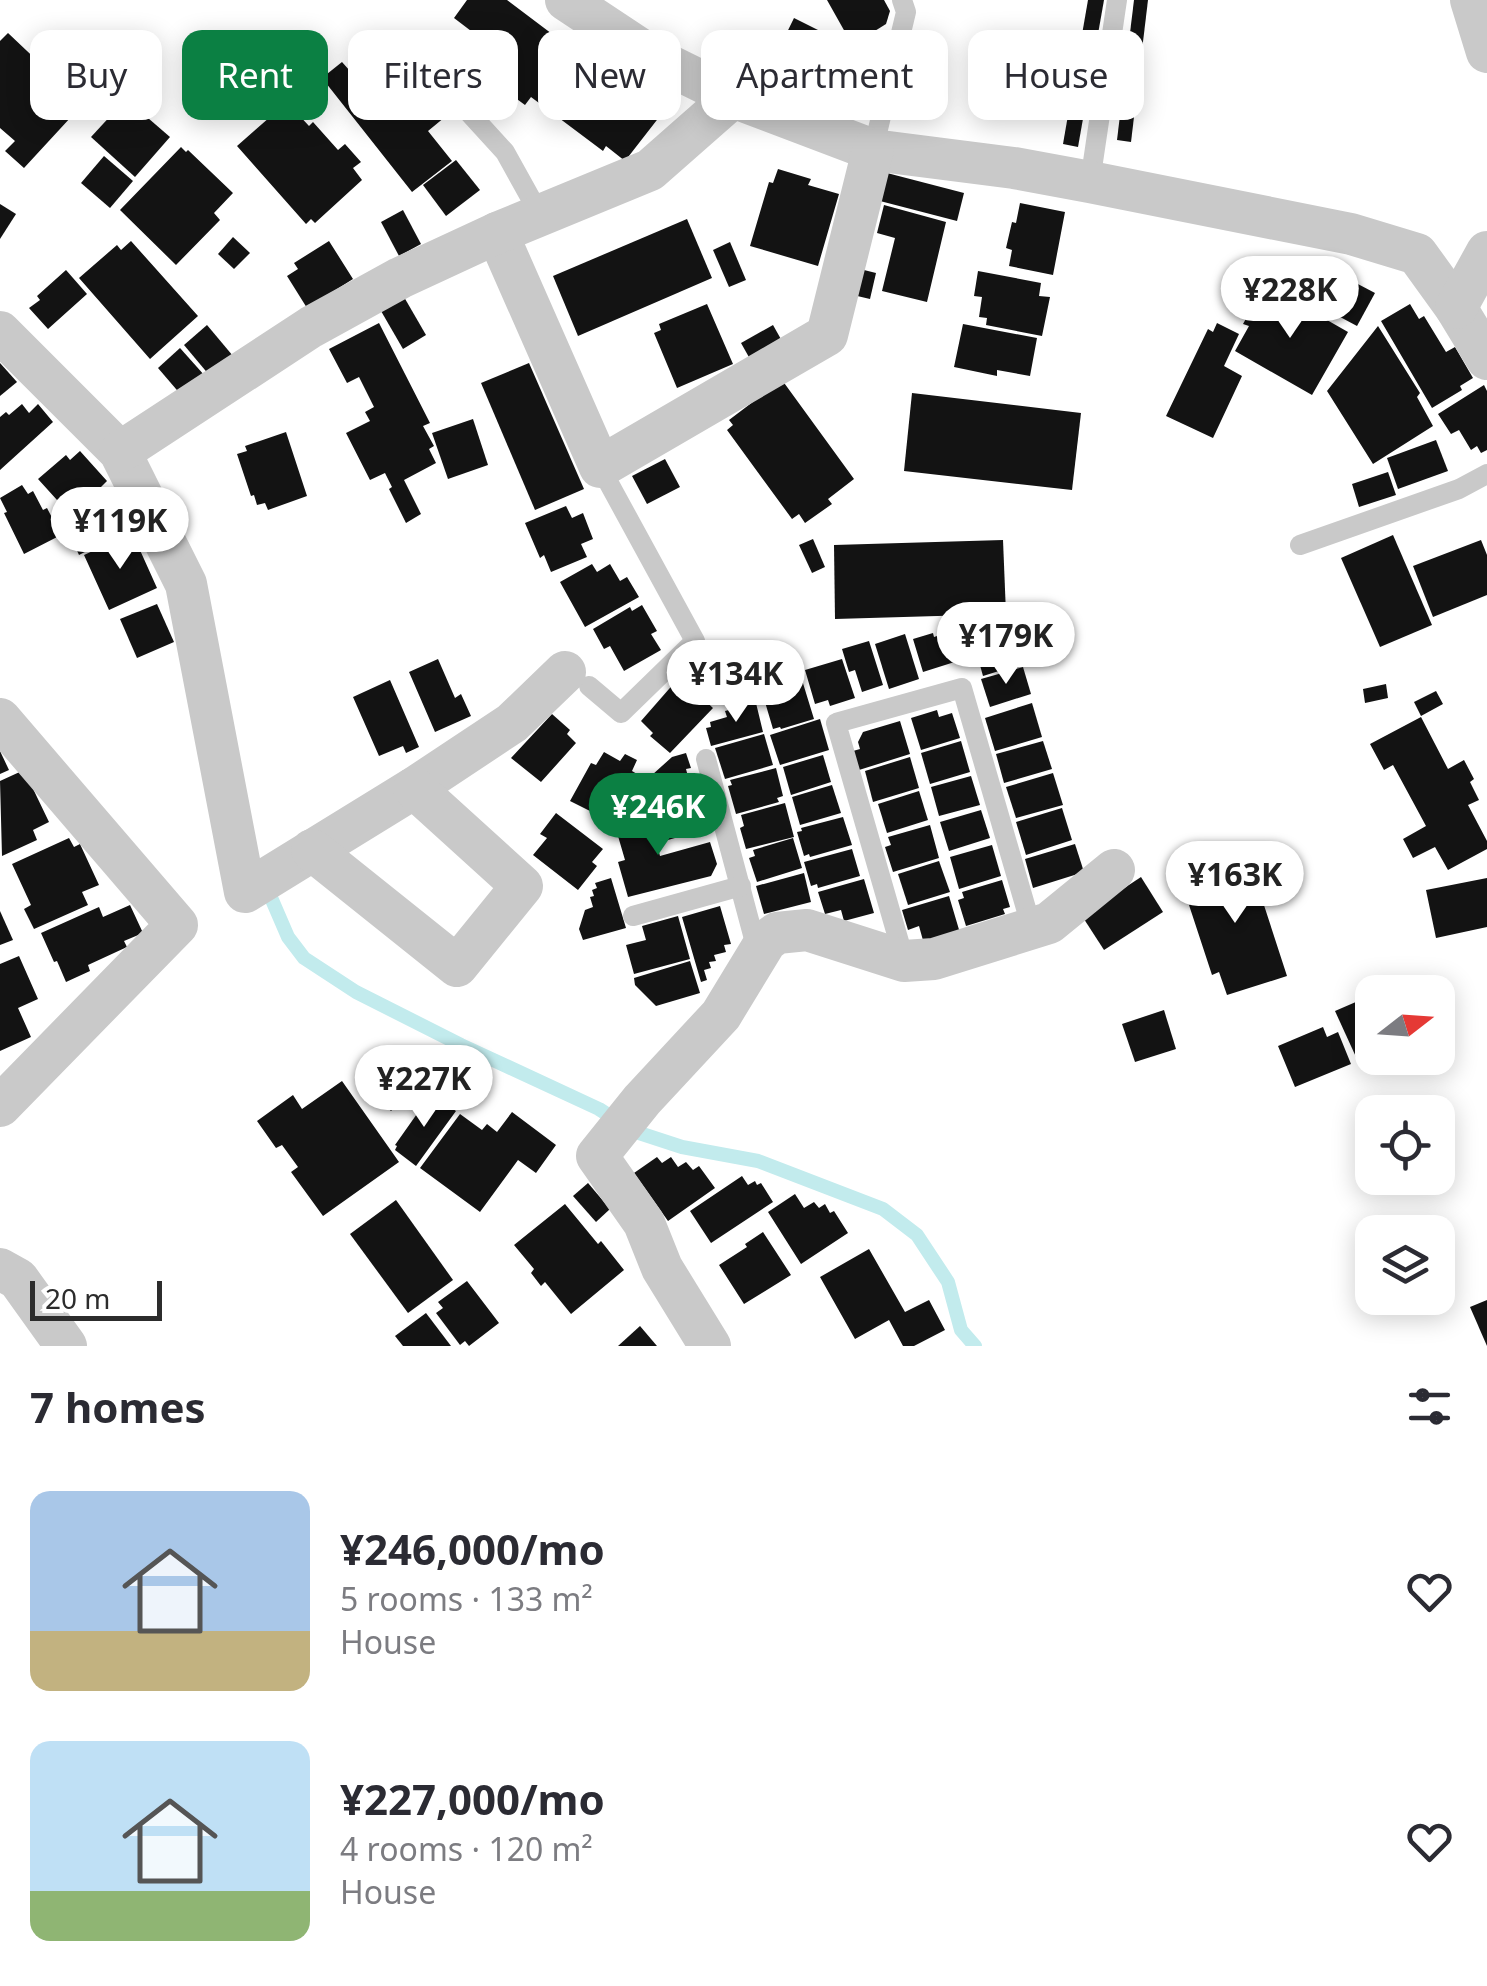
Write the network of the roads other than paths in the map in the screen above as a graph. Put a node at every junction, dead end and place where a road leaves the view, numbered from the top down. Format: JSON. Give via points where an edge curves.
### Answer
{"nodes":[{"id":1,"x":566,"y":0,"type":"edge"},
{"id":2,"x":902,"y":0,"type":"edge"},
{"id":3,"x":1116,"y":0,"type":"edge"},
{"id":4,"x":1471,"y":0,"type":"edge"},
{"id":5,"x":1487,"y":52,"type":"edge"},
{"id":6,"x":701,"y":81,"type":"edge"},
{"id":7,"x":476,"y":120,"type":"edge"},
{"id":8,"x":707,"y":120,"type":"edge"},
{"id":9,"x":793,"y":120,"type":"edge"},
{"id":10,"x":872,"y":150,"type":"junction"},
{"id":11,"x":1090,"y":182,"type":"junction"},
{"id":12,"x":540,"y":216,"type":"junction"},
{"id":13,"x":497,"y":233,"type":"junction"},
{"id":14,"x":1487,"y":252,"type":"edge"},
{"id":15,"x":1456,"y":308,"type":"junction"},
{"id":16,"x":0,"y":332,"type":"edge"},
{"id":17,"x":1487,"y":359,"type":"edge"},
{"id":18,"x":120,"y":452,"type":"junction"},
{"id":19,"x":600,"y":467,"type":"junction"},
{"id":20,"x":1487,"y":474,"type":"edge"},
{"id":21,"x":1300,"y":546,"type":"dead end"},
{"id":22,"x":578,"y":679,"type":"joint"},
{"id":23,"x":0,"y":719,"type":"edge"},
{"id":24,"x":706,"y":758,"type":"dead end"},
{"id":25,"x":414,"y":788,"type":"junction"},
{"id":26,"x":312,"y":850,"type":"junction"},
{"id":27,"x":1114,"y":870,"type":"dead end"},
{"id":28,"x":741,"y":886,"type":"junction"},
{"id":29,"x":633,"y":916,"type":"dead end"},
{"id":30,"x":1032,"y":929,"type":"junction"},
{"id":31,"x":758,"y":954,"type":"junction"},
{"id":32,"x":904,"y":961,"type":"junction"},
{"id":33,"x":0,"y":1106,"type":"edge"},
{"id":34,"x":0,"y":1269,"type":"edge"},
{"id":35,"x":66,"y":1346,"type":"edge"},
{"id":36,"x":710,"y":1346,"type":"edge"}],
"edges":[{"from":1,"to":6,"type":"street"},
{"from":2,"to":10,"type":"lane","via":[[906,12]]},
{"from":3,"to":11,"type":"lane"},
{"from":4,"to":5,"type":"street"},
{"from":7,"to":12,"type":"lane","via":[[506,152]]},
{"from":8,"to":12,"type":"street","via":[[650,170]]},
{"from":9,"to":10,"type":"street"},
{"from":10,"to":11,"type":"street"},
{"from":10,"to":19,"type":"street","via":[[827,335]]},
{"from":11,"to":15,"type":"street","via":[[1352,234],[1417,254]]},
{"from":12,"to":13,"type":"street"},
{"from":13,"to":18,"type":"street","via":[[310,326]]},
{"from":13,"to":19,"type":"street"},
{"from":14,"to":15,"type":"street"},
{"from":15,"to":17,"type":"street"},
{"from":16,"to":18,"type":"street"},
{"from":18,"to":26,"type":"street","via":[[186,584],[245,892]]},
{"from":19,"to":22,"type":"lane","via":[[695,641],[620,713]]},
{"from":20,"to":21,"type":"lane"},
{"from":22,"to":25,"type":"street"},
{"from":23,"to":33,"type":"street","via":[[177,925]]},
{"from":24,"to":28,"type":"lane"},
{"from":25,"to":26,"type":"street"},
{"from":25,"to":26,"type":"street","via":[[522,886],[457,966]]},
{"from":27,"to":30,"type":"street"},
{"from":28,"to":29,"type":"lane"},
{"from":28,"to":31,"type":"lane"},
{"from":30,"to":32,"type":"street","via":[[934,960]]},
{"from":30,"to":32,"type":"lane","via":[[962,688],[836,723]]},
{"from":31,"to":32,"type":"street","via":[[777,933],[807,930]]},
{"from":31,"to":36,"type":"street","via":[[720,1015],[597,1156],[644,1223],[662,1268]]},
{"from":34,"to":35,"type":"street","via":[[18,1279]]}]}
